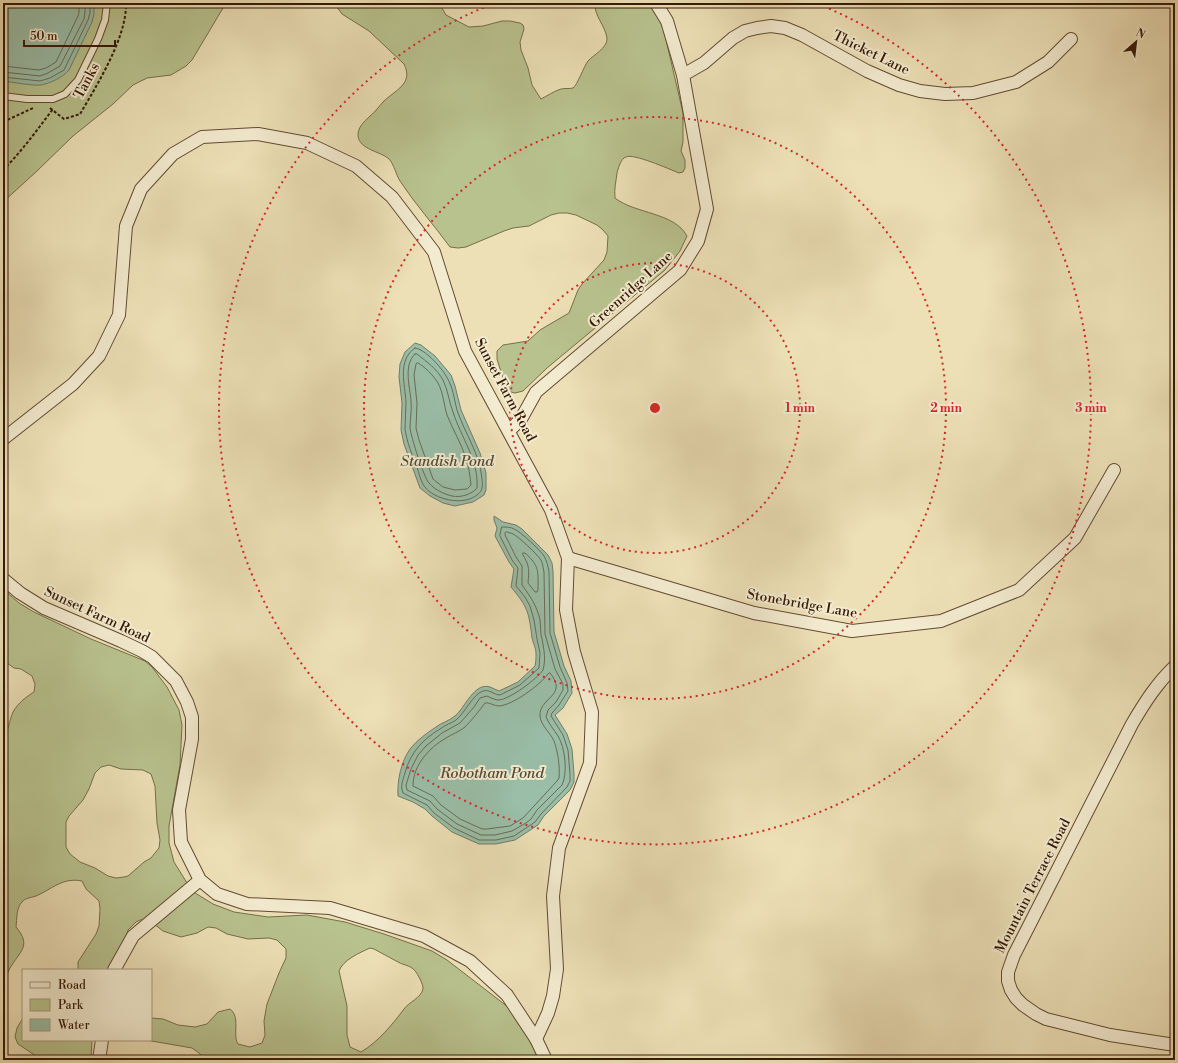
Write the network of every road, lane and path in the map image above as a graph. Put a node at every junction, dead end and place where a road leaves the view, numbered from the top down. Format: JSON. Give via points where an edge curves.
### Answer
{"nodes":[{"id":1,"x":107,"y":3,"type":"edge"},
{"id":2,"x":126,"y":3,"type":"edge"},
{"id":3,"x":656,"y":3,"type":"edge"},
{"id":4,"x":1071,"y":39,"type":"dead end"},
{"id":5,"x":683,"y":76,"type":"junction"},
{"id":6,"x":65,"y":94,"type":"junction"},
{"id":7,"x":3,"y":96,"type":"edge"},
{"id":8,"x":52,"y":99,"type":"junction"},
{"id":9,"x":53,"y":110,"type":"junction"},
{"id":10,"x":3,"y":122,"type":"edge"},
{"id":11,"x":3,"y":170,"type":"edge"},
{"id":12,"x":509,"y":431,"type":"junction"},
{"id":13,"x":3,"y":438,"type":"edge"},
{"id":14,"x":1114,"y":470,"type":"dead end"},
{"id":15,"x":568,"y":558,"type":"junction"},
{"id":16,"x":3,"y":579,"type":"edge"},
{"id":17,"x":1175,"y":666,"type":"edge"},
{"id":18,"x":200,"y":880,"type":"junction"},
{"id":19,"x":115,"y":969,"type":"edge"},
{"id":20,"x":536,"y":1039,"type":"junction"},
{"id":21,"x":102,"y":1041,"type":"edge"},
{"id":22,"x":1175,"y":1045,"type":"edge"},
{"id":23,"x":99,"y":1060,"type":"edge"},
{"id":24,"x":546,"y":1060,"type":"edge"}],
"edges":[{"from":1,"to":6,"type":"lane","via":[[105,20],[98,39],[78,80]]},
{"from":2,"to":9,"type":"path","name":"Tanks","via":[[122,30],[115,48],[80,114],[64,119]]},
{"from":3,"to":5,"type":"street","name":"Greenridge Lane","via":[[667,21]]},
{"from":4,"to":5,"type":"street","name":"Thicket Lane","via":[[1048,62],[1016,82],[973,93],[920,91],[899,85],[867,71],[802,35],[771,26],[745,31]]},
{"from":5,"to":12,"type":"street","name":"Greenridge Lane","via":[[707,210],[698,241],[680,270],[536,392],[521,419]]},
{"from":6,"to":8,"type":"lane"},
{"from":6,"to":9,"type":"path"},
{"from":7,"to":8,"type":"lane"},
{"from":8,"to":10,"type":"path"},
{"from":9,"to":11,"type":"path","via":[[24,148]]},
{"from":12,"to":13,"type":"street","name":"Sunset Farm Road","via":[[465,352],[434,252],[392,196],[356,166],[307,143],[258,134],[202,137],[173,154],[141,189],[126,226],[119,315],[99,356],[73,384]]},
{"from":12,"to":15,"type":"street","name":"Sunset Farm Road","via":[[551,510]]},
{"from":14,"to":15,"type":"street","name":"Stonebridge Lane","via":[[1075,538],[1019,590],[941,621],[852,631],[754,613]]},
{"from":15,"to":20,"type":"street","name":"Sunset Farm Road","via":[[566,610],[574,652],[592,712],[590,763],[559,848],[553,896],[558,969],[548,1013]]},
{"from":16,"to":18,"type":"street","name":"Sunset Farm Road","via":[[44,608],[142,651],[176,681],[192,717],[192,739],[179,810],[181,842]]},
{"from":17,"to":22,"type":"street","name":"Mountain Terrace Road","via":[[1154,688],[1132,724],[1014,955],[1008,972],[1008,981],[1016,998],[1029,1010],[1046,1019],[1110,1035]]},
{"from":18,"to":19,"type":"street","via":[[133,936]]},
{"from":18,"to":20,"type":"street","name":"Sunset Farm Road","via":[[217,894],[247,904],[330,908],[424,936],[470,961],[507,995]]},
{"from":20,"to":24,"type":"street","name":"Sunset Farm Road"},
{"from":21,"to":23,"type":"street"}]}
